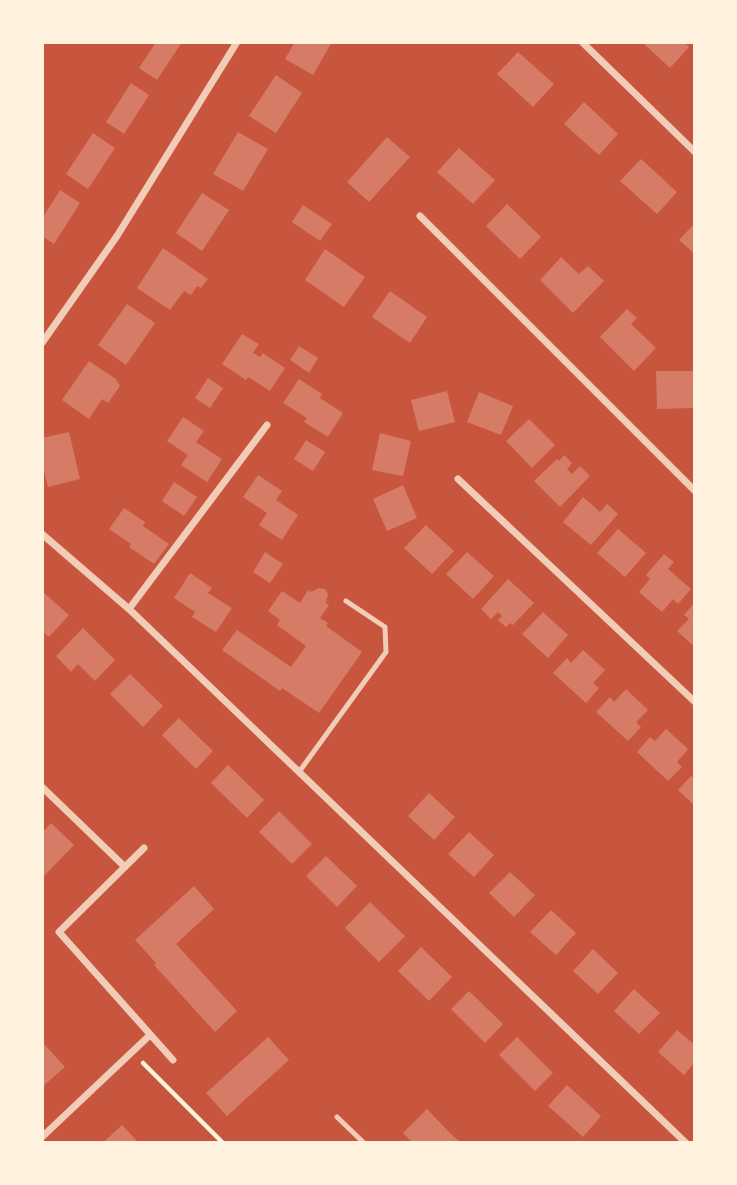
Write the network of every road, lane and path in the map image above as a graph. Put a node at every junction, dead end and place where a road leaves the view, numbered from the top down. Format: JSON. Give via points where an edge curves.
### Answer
{"nodes":[{"id":1,"x":237,"y":42,"type":"edge"},
{"id":2,"x":582,"y":42,"type":"edge"},
{"id":3,"x":695,"y":152,"type":"edge"},
{"id":4,"x":420,"y":216,"type":"dead end"},
{"id":5,"x":42,"y":344,"type":"edge"},
{"id":6,"x":267,"y":425,"type":"dead end"},
{"id":7,"x":458,"y":479,"type":"dead end"},
{"id":8,"x":695,"y":491,"type":"edge"},
{"id":9,"x":42,"y":534,"type":"edge"},
{"id":10,"x":346,"y":601,"type":"dead end"},
{"id":11,"x":129,"y":609,"type":"junction"},
{"id":12,"x":695,"y":702,"type":"edge"},
{"id":13,"x":299,"y":772,"type":"junction"},
{"id":14,"x":42,"y":787,"type":"edge"},
{"id":15,"x":144,"y":848,"type":"dead end"},
{"id":16,"x":125,"y":867,"type":"junction"},
{"id":17,"x":150,"y":1035,"type":"junction"},
{"id":18,"x":132,"y":1052,"type":"junction"},
{"id":19,"x":173,"y":1060,"type":"dead end"},
{"id":20,"x":337,"y":1117,"type":"dead end"},
{"id":21,"x":42,"y":1138,"type":"edge"},
{"id":22,"x":223,"y":1143,"type":"edge"},
{"id":23,"x":364,"y":1143,"type":"edge"},
{"id":24,"x":686,"y":1143,"type":"edge"}],
"edges":[{"from":1,"to":5,"type":"street","via":[[117,236]]},
{"from":2,"to":3,"type":"street"},
{"from":4,"to":8,"type":"street"},
{"from":6,"to":11,"type":"street"},
{"from":7,"to":12,"type":"street"},
{"from":9,"to":11,"type":"street"},
{"from":10,"to":13,"type":"lane","via":[[385,627],[386,652]]},
{"from":11,"to":13,"type":"street"},
{"from":13,"to":24,"type":"street"},
{"from":14,"to":16,"type":"street"},
{"from":15,"to":16,"type":"street"},
{"from":16,"to":17,"type":"street","via":[[59,932]]},
{"from":17,"to":18,"type":"street"},
{"from":17,"to":19,"type":"street"},
{"from":18,"to":21,"type":"street"},
{"from":18,"to":22,"type":"path"},
{"from":20,"to":23,"type":"lane"}]}
